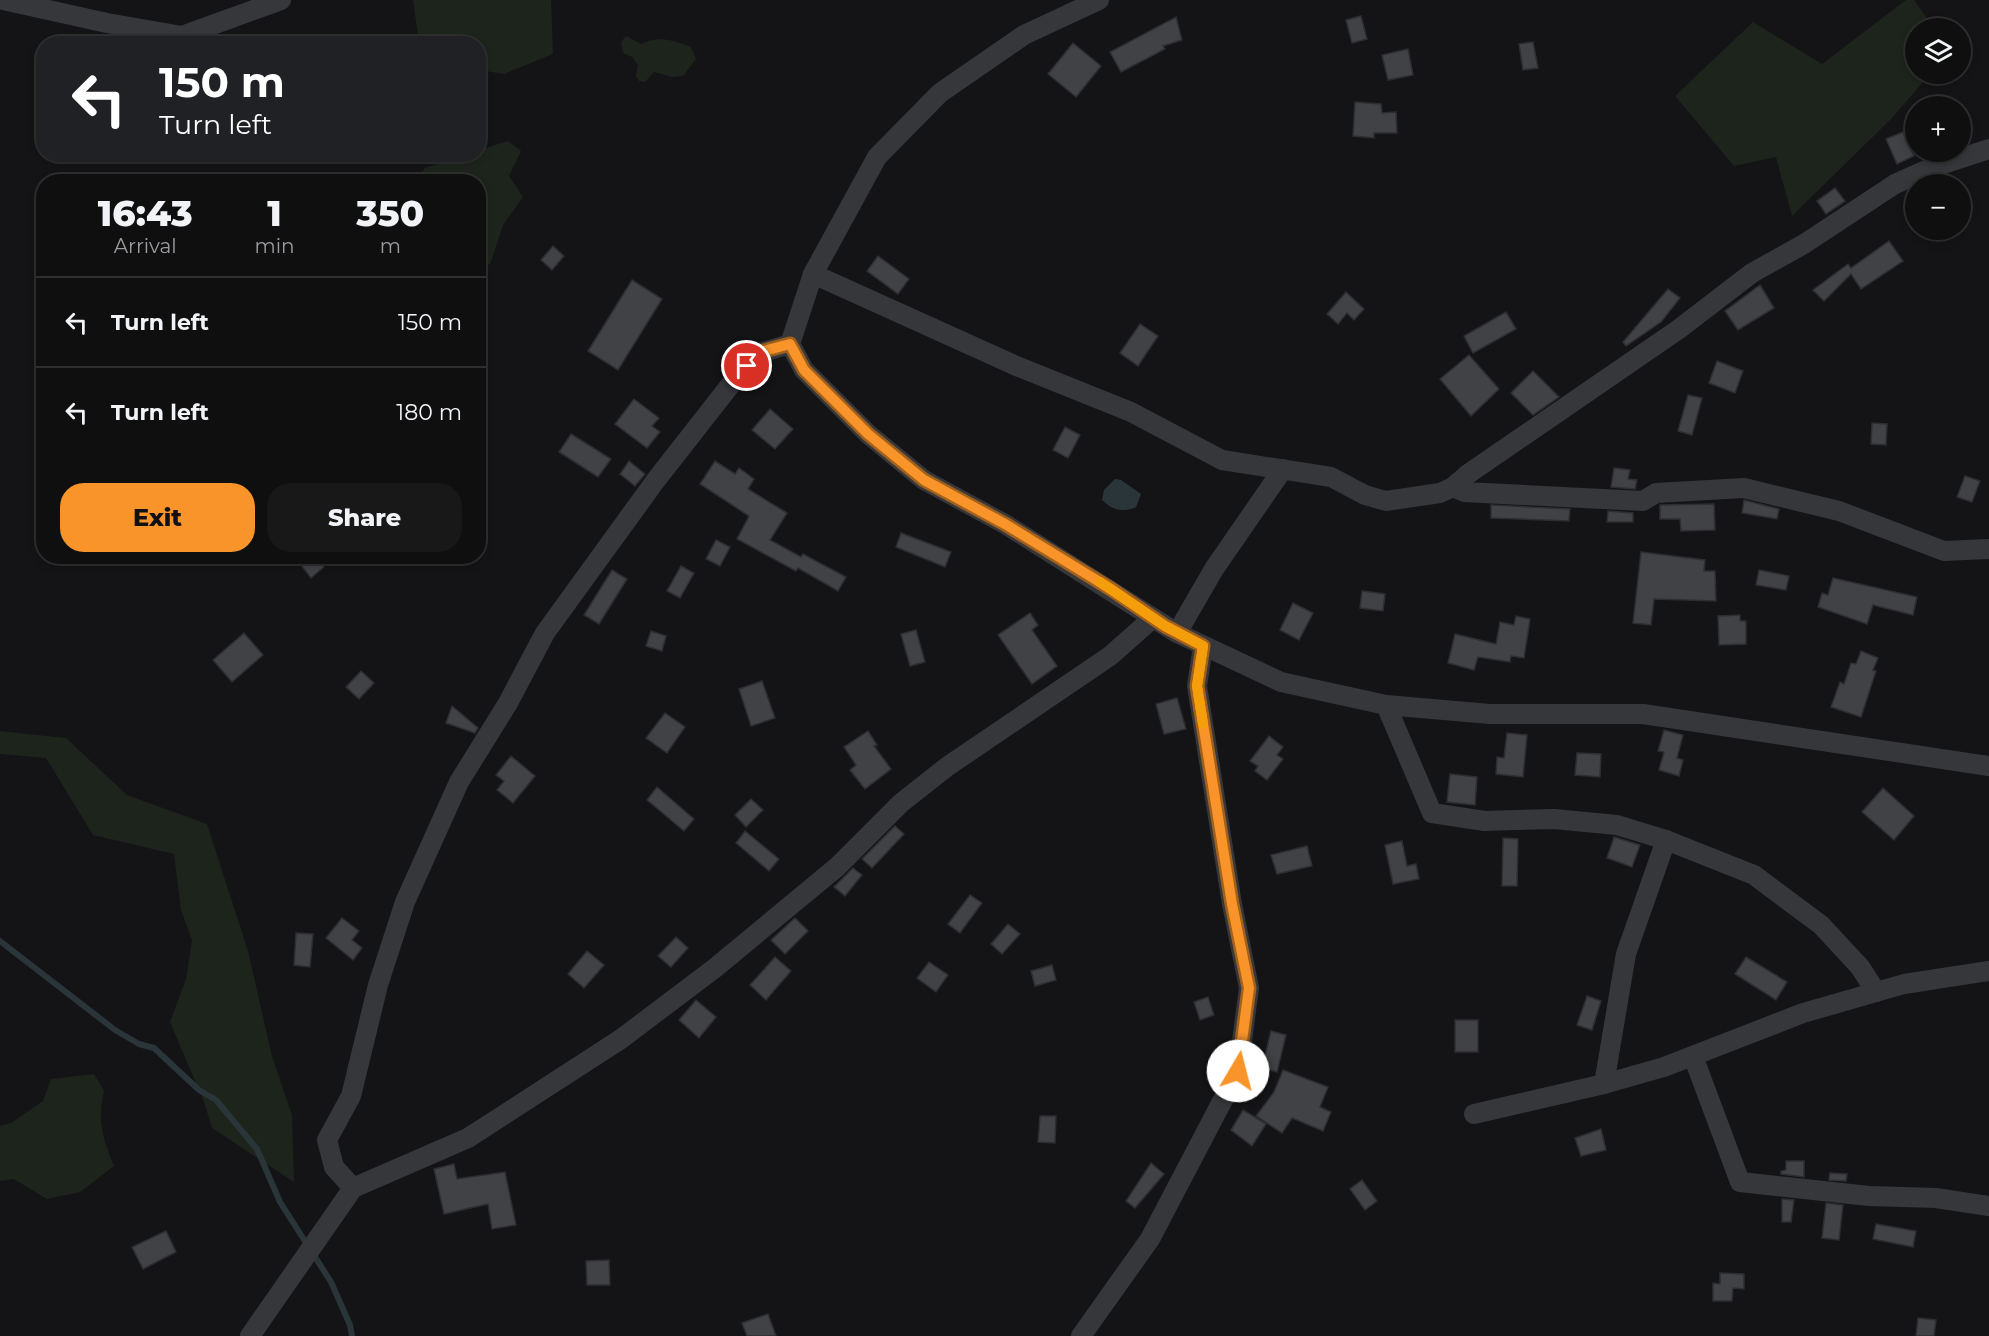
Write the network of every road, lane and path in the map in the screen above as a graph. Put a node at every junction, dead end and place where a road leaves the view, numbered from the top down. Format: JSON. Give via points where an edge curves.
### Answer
{"nodes":[{"id":1,"x":3,"y":0,"type":"edge"},
{"id":2,"x":281,"y":0,"type":"edge"},
{"id":3,"x":1099,"y":0,"type":"edge"},
{"id":4,"x":1055,"y":9,"type":"edge"},
{"id":5,"x":1989,"y":149,"type":"edge"},
{"id":6,"x":813,"y":274,"type":"junction"},
{"id":7,"x":790,"y":344,"type":"junction"},
{"id":8,"x":1283,"y":469,"type":"junction"},
{"id":9,"x":1453,"y":487,"type":"junction"},
{"id":10,"x":1989,"y":549,"type":"edge"},
{"id":11,"x":1153,"y":618,"type":"junction"},
{"id":12,"x":1177,"y":633,"type":"junction"},
{"id":13,"x":1203,"y":646,"type":"junction"},
{"id":14,"x":1386,"y":705,"type":"junction"},
{"id":15,"x":1989,"y":766,"type":"edge"},
{"id":16,"x":1666,"y":840,"type":"junction"},
{"id":17,"x":1989,"y":971,"type":"edge"},
{"id":18,"x":1875,"y":992,"type":"junction"},
{"id":19,"x":1693,"y":1056,"type":"junction"},
{"id":20,"x":1604,"y":1084,"type":"junction"},
{"id":21,"x":1474,"y":1114,"type":"dead end"},
{"id":22,"x":353,"y":1188,"type":"junction"},
{"id":23,"x":1989,"y":1206,"type":"edge"},
{"id":24,"x":250,"y":1336,"type":"edge"},
{"id":25,"x":1081,"y":1336,"type":"edge"}],
"edges":[{"from":1,"to":2,"type":"street","via":[[182,36]]},
{"from":3,"to":4,"type":"street"},
{"from":4,"to":6,"type":"street","via":[[940,93],[877,157]]},
{"from":5,"to":9,"type":"street","via":[[1895,184],[1752,273],[1679,329]]},
{"from":6,"to":7,"type":"street"},
{"from":6,"to":8,"type":"street","via":[[1014,366],[1131,412],[1222,460]]},
{"from":7,"to":11,"type":"street","via":[[804,370],[868,434],[924,480],[1005,524]]},
{"from":7,"to":22,"type":"street","via":[[760,352],[656,480],[546,633],[459,782],[405,902],[378,985],[351,1095],[327,1140],[334,1167]]},
{"from":8,"to":9,"type":"street","via":[[1331,477],[1386,501],[1440,493]]},
{"from":8,"to":12,"type":"street","via":[[1214,569]]},
{"from":9,"to":10,"type":"street","via":[[1464,492],[1643,501],[1656,493],[1744,488],[1839,511],[1944,551]]},
{"from":11,"to":12,"type":"street"},
{"from":11,"to":22,"type":"street","via":[[1110,656],[948,766],[901,803],[837,867],[715,968],[621,1039],[468,1138]]},
{"from":12,"to":13,"type":"street"},
{"from":13,"to":14,"type":"street","via":[[1281,682]]},
{"from":13,"to":25,"type":"street","via":[[1197,686],[1249,988],[1238,1071],[1150,1239]]},
{"from":14,"to":15,"type":"street","via":[[1490,714],[1643,714]]},
{"from":14,"to":16,"type":"street","via":[[1432,813],[1485,821],[1554,819],[1617,825]]},
{"from":16,"to":18,"type":"street","via":[[1754,875],[1821,925],[1860,968]]},
{"from":16,"to":20,"type":"street","via":[[1626,954]]},
{"from":17,"to":18,"type":"street"},
{"from":18,"to":19,"type":"street","via":[[1803,1013]]},
{"from":19,"to":20,"type":"street"},
{"from":19,"to":23,"type":"street","via":[[1740,1182]]},
{"from":20,"to":21,"type":"street"},
{"from":22,"to":24,"type":"street"}]}
